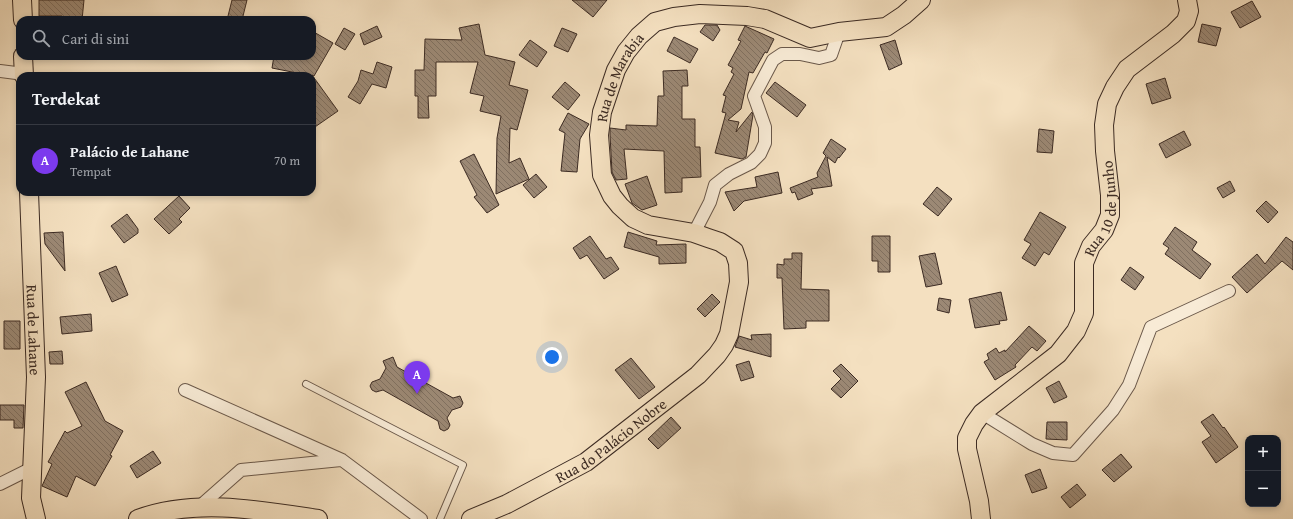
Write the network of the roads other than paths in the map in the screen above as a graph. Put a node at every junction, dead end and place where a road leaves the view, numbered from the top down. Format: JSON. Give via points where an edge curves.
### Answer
{"nodes":[{"id":1,"x":22,"y":0,"type":"edge"},
{"id":2,"x":921,"y":0,"type":"edge"},
{"id":3,"x":1188,"y":0,"type":"edge"},
{"id":4,"x":23,"y":16,"type":"edge"},
{"id":5,"x":839,"y":32,"type":"junction"},
{"id":6,"x":23,"y":60,"type":"edge"},
{"id":7,"x":0,"y":71,"type":"edge"},
{"id":8,"x":24,"y":72,"type":"edge"},
{"id":9,"x":16,"y":74,"type":"edge"},
{"id":10,"x":29,"y":196,"type":"edge"},
{"id":11,"x":694,"y":233,"type":"junction"},
{"id":12,"x":1229,"y":292,"type":"dead end"},
{"id":13,"x":729,"y":334,"type":"joint"},
{"id":14,"x":306,"y":384,"type":"dead end"},
{"id":15,"x":185,"y":390,"type":"dead end"},
{"id":16,"x":982,"y":413,"type":"junction"},
{"id":17,"x":342,"y":460,"type":"junction"},
{"id":18,"x":32,"y":468,"type":"junction"},
{"id":19,"x":0,"y":484,"type":"edge"},
{"id":20,"x":200,"y":512,"type":"edge"},
{"id":21,"x":36,"y":519,"type":"edge"},
{"id":22,"x":138,"y":519,"type":"edge"},
{"id":23,"x":318,"y":519,"type":"edge"},
{"id":24,"x":422,"y":519,"type":"edge"},
{"id":25,"x":440,"y":519,"type":"edge"},
{"id":26,"x":471,"y":519,"type":"edge"},
{"id":27,"x":981,"y":519,"type":"edge"}],
"edges":[{"from":1,"to":4,"type":"main road"},
{"from":2,"to":5,"type":"main road","name":"Rua de Marabia","via":[[886,27]]},
{"from":3,"to":16,"type":"main road","name":"Rua 10 de Junho","via":[[1189,11],[1186,21],[1173,34],[1127,68],[1107,104],[1104,125],[1110,215],[1084,263],[1084,313],[1076,331],[1058,354]]},
{"from":5,"to":11,"type":"street","via":[[831,55],[819,58],[782,54],[773,60],[754,96],[765,127],[765,143],[760,154],[751,163],[729,174],[715,185],[708,208]]},
{"from":5,"to":11,"type":"main road","name":"Rua de Marabia","via":[[810,38],[765,19],[700,14],[655,22],[626,52],[616,70],[602,112],[599,135],[602,175],[612,196],[633,218],[648,225]]},
{"from":6,"to":8,"type":"main road"},
{"from":7,"to":9,"type":"street"},
{"from":10,"to":18,"type":"main road","name":"Rua de Lahane","via":[[36,377]]},
{"from":11,"to":13,"type":"main road","name":"Rua de Marabia","via":[[720,242],[734,251],[738,263],[739,282]]},
{"from":12,"to":16,"type":"street","via":[[1151,327],[1129,385],[1113,410],[1073,455],[1053,453],[1032,444]]},
{"from":13,"to":26,"type":"main road","name":"Rua do Palácio Nobre","via":[[717,355],[698,375],[586,462],[507,504]]},
{"from":14,"to":25,"type":"lane","via":[[463,464]]},
{"from":15,"to":17,"type":"street"},
{"from":16,"to":27,"type":"main road","name":"Rua 10 de Junho","via":[[967,438]]},
{"from":17,"to":20,"type":"street","via":[[241,470]]},
{"from":17,"to":24,"type":"street"},
{"from":18,"to":19,"type":"street"},
{"from":18,"to":21,"type":"main road","via":[[31,498]]},
{"from":20,"to":22,"type":"main road","via":[[180,510],[151,514]]},
{"from":20,"to":23,"type":"main road","via":[[222,507]]}]}
